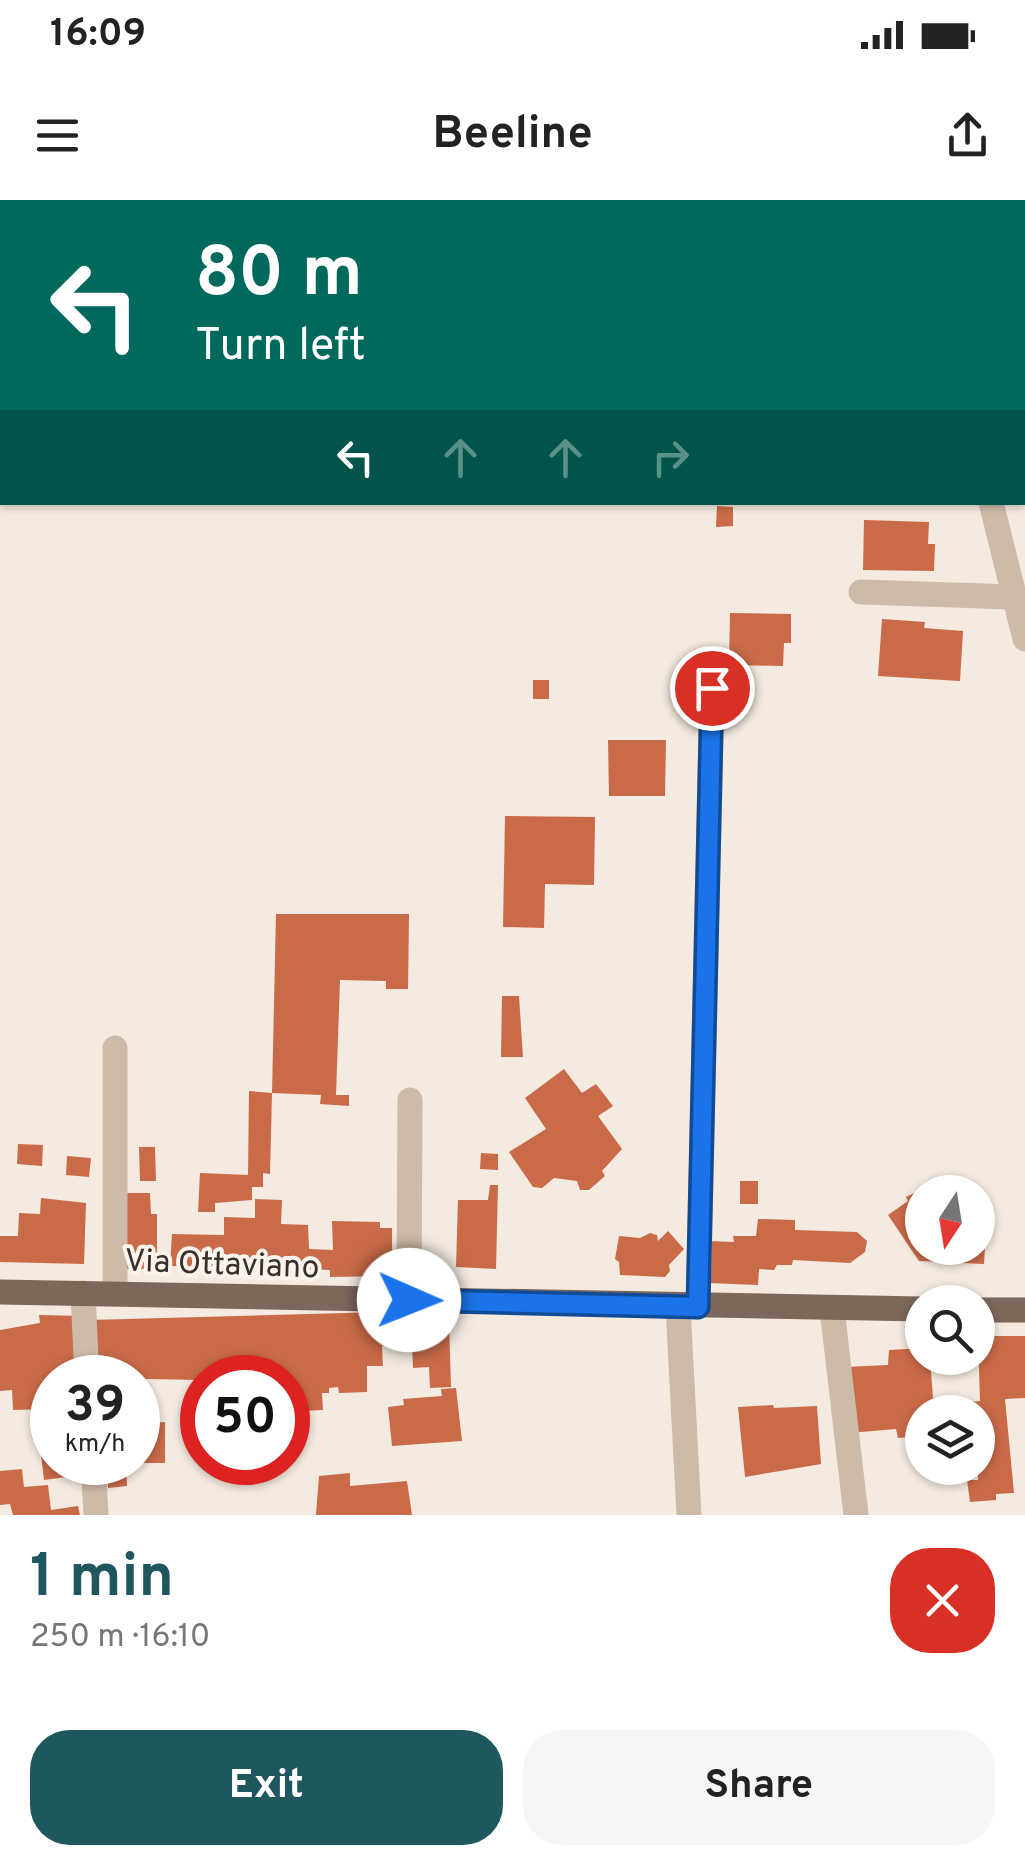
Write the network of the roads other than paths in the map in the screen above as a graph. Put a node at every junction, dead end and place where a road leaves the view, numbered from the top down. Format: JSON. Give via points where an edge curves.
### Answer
{"nodes":[{"id":1,"x":992,"y":505,"type":"edge"},
{"id":2,"x":861,"y":592,"type":"dead end"},
{"id":3,"x":1014,"y":597,"type":"junction"},
{"id":4,"x":1025,"y":639,"type":"edge"},
{"id":5,"x":712,"y":688,"type":"dead end"},
{"id":6,"x":115,"y":1048,"type":"dead end"},
{"id":7,"x":410,"y":1100,"type":"dead end"},
{"id":8,"x":0,"y":1292,"type":"edge"},
{"id":9,"x":115,"y":1292,"type":"junction"},
{"id":10,"x":83,"y":1293,"type":"junction"},
{"id":11,"x":409,"y":1300,"type":"junction"},
{"id":12,"x":688,"y":1307,"type":"junction"},
{"id":13,"x":832,"y":1308,"type":"junction"},
{"id":14,"x":905,"y":1310,"type":"edge"},
{"id":15,"x":995,"y":1310,"type":"edge"},
{"id":16,"x":1025,"y":1310,"type":"edge"},
{"id":17,"x":86,"y":1355,"type":"edge"},
{"id":18,"x":94,"y":1485,"type":"edge"},
{"id":19,"x":96,"y":1515,"type":"edge"},
{"id":20,"x":689,"y":1515,"type":"edge"},
{"id":21,"x":856,"y":1515,"type":"edge"}],
"edges":[{"from":1,"to":3,"type":"street"},
{"from":2,"to":3,"type":"street"},
{"from":3,"to":4,"type":"street"},
{"from":5,"to":12,"type":"street"},
{"from":6,"to":9,"type":"street"},
{"from":7,"to":11,"type":"street"},
{"from":8,"to":10,"type":"main road","name":"Via Ottaviano"},
{"from":9,"to":10,"type":"main road","name":"Via Ottaviano"},
{"from":9,"to":11,"type":"main road","name":"Via Ottaviano"},
{"from":10,"to":17,"type":"street"},
{"from":11,"to":12,"type":"main road","name":"Via Ottaviano"},
{"from":12,"to":13,"type":"main road","name":"Via Ottaviano"},
{"from":12,"to":20,"type":"street"},
{"from":13,"to":14,"type":"main road","name":"Via Ottaviano"},
{"from":13,"to":21,"type":"street"},
{"from":15,"to":16,"type":"main road"},
{"from":18,"to":19,"type":"street"}]}
